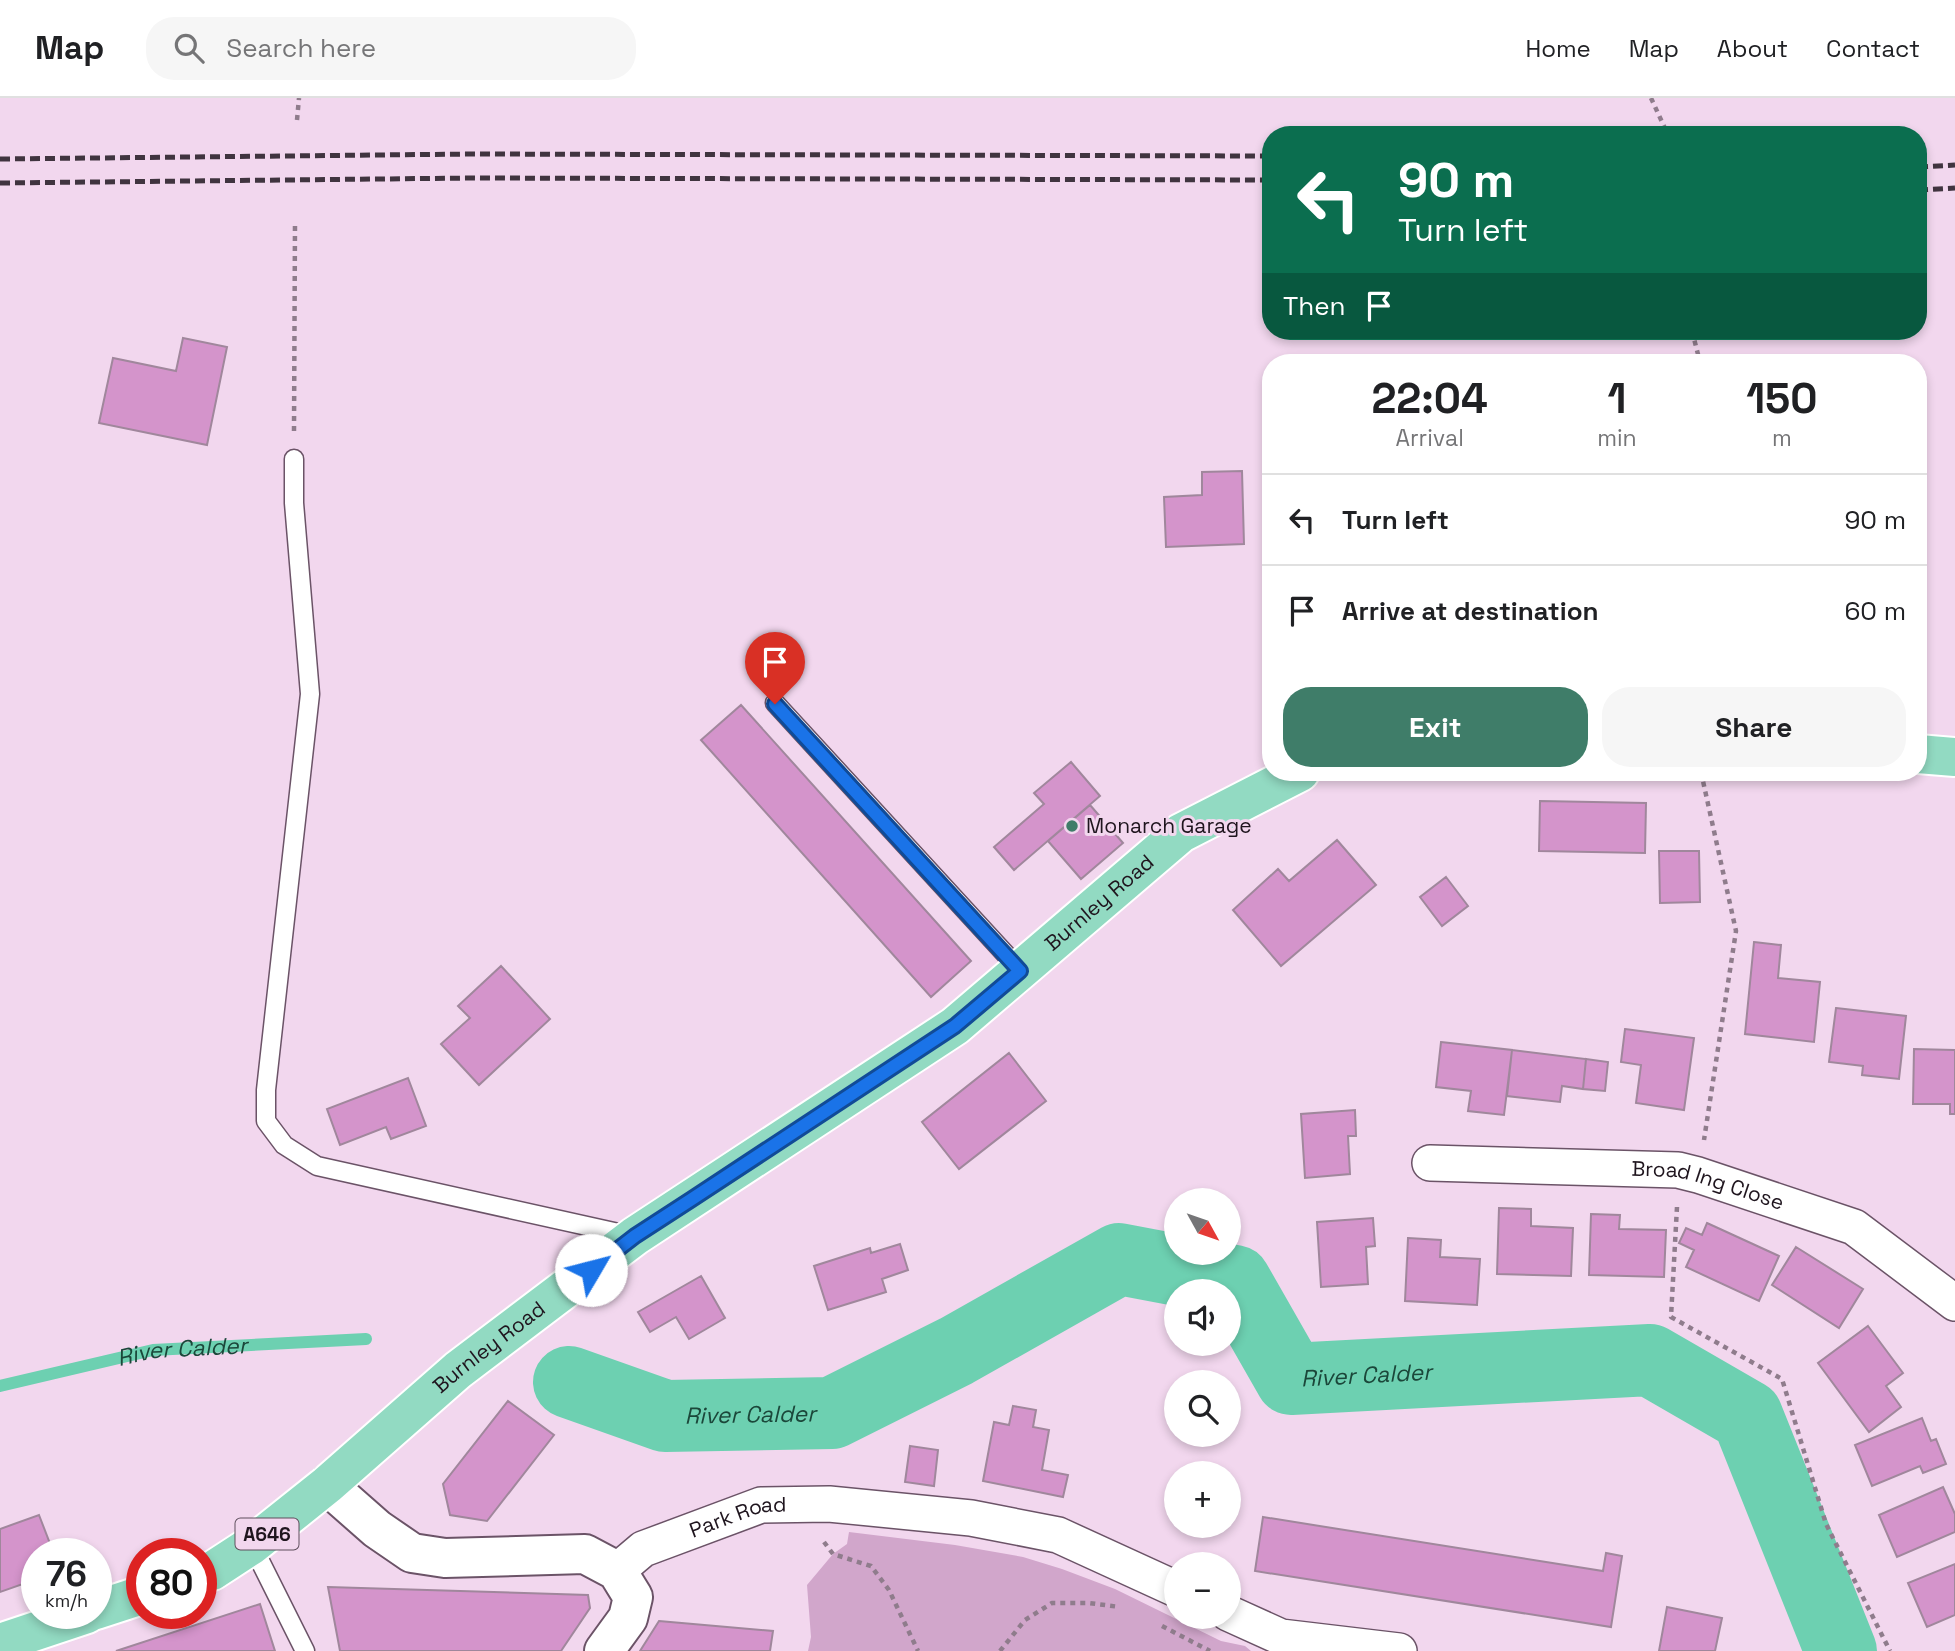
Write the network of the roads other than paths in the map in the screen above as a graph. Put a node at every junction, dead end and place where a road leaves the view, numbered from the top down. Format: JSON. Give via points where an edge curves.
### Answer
{"nodes":[{"id":1,"x":294,"y":460,"type":"road end"},
{"id":2,"x":775,"y":704,"type":"dead end"},
{"id":3,"x":1927,"y":755,"type":"edge"},
{"id":4,"x":1955,"y":757,"type":"edge"},
{"id":5,"x":1282,"y":781,"type":"edge"},
{"id":6,"x":1020,"y":971,"type":"junction"},
{"id":7,"x":1430,"y":1163,"type":"dead end"},
{"id":8,"x":635,"y":1236,"type":"junction"},
{"id":9,"x":1955,"y":1303,"type":"edge"},
{"id":10,"x":327,"y":1486,"type":"junction"},
{"id":11,"x":252,"y":1545,"type":"junction"},
{"id":12,"x":217,"y":1568,"type":"edge"},
{"id":13,"x":617,"y":1571,"type":"junction"},
{"id":14,"x":1164,"y":1584,"type":"edge"},
{"id":15,"x":1241,"y":1620,"type":"edge"},
{"id":16,"x":42,"y":1629,"type":"edge"},
{"id":17,"x":0,"y":1643,"type":"edge"},
{"id":18,"x":1283,"y":1644,"type":"edge"},
{"id":19,"x":305,"y":1651,"type":"edge"},
{"id":20,"x":604,"y":1651,"type":"edge"},
{"id":21,"x":1399,"y":1651,"type":"edge"}],
"edges":[{"from":1,"to":8,"type":"lane","via":[[310,694],[266,1121],[284,1145],[317,1166]]},
{"from":2,"to":6,"type":"lane"},
{"from":3,"to":4,"type":"highway"},
{"from":5,"to":6,"type":"highway","name":"Burnley Road","number":"A646","via":[[1181,833]]},
{"from":6,"to":8,"type":"highway","name":"Burnley Road","number":"A646","via":[[955,1026]]},
{"from":7,"to":9,"type":"street","name":"Broad Ing Close","via":[[1688,1173],[1854,1227]]},
{"from":8,"to":10,"type":"highway","name":"Burnley Road","number":"A646","via":[[458,1370]]},
{"from":10,"to":11,"type":"highway","name":"Burnley Road","number":"A646"},
{"from":10,"to":13,"type":"street","via":[[377,1530],[412,1553],[445,1558],[585,1554]]},
{"from":11,"to":12,"type":"highway","name":"Burnley Road","number":"A646"},
{"from":11,"to":19,"type":"lane"},
{"from":13,"to":14,"type":"street","name":"Park Road","via":[[643,1549],[761,1505],[829,1504],[971,1518],[1058,1535]]},
{"from":13,"to":20,"type":"street","via":[[633,1597],[628,1618]]},
{"from":15,"to":18,"type":"street"},
{"from":16,"to":17,"type":"highway"},
{"from":18,"to":21,"type":"street"}]}
